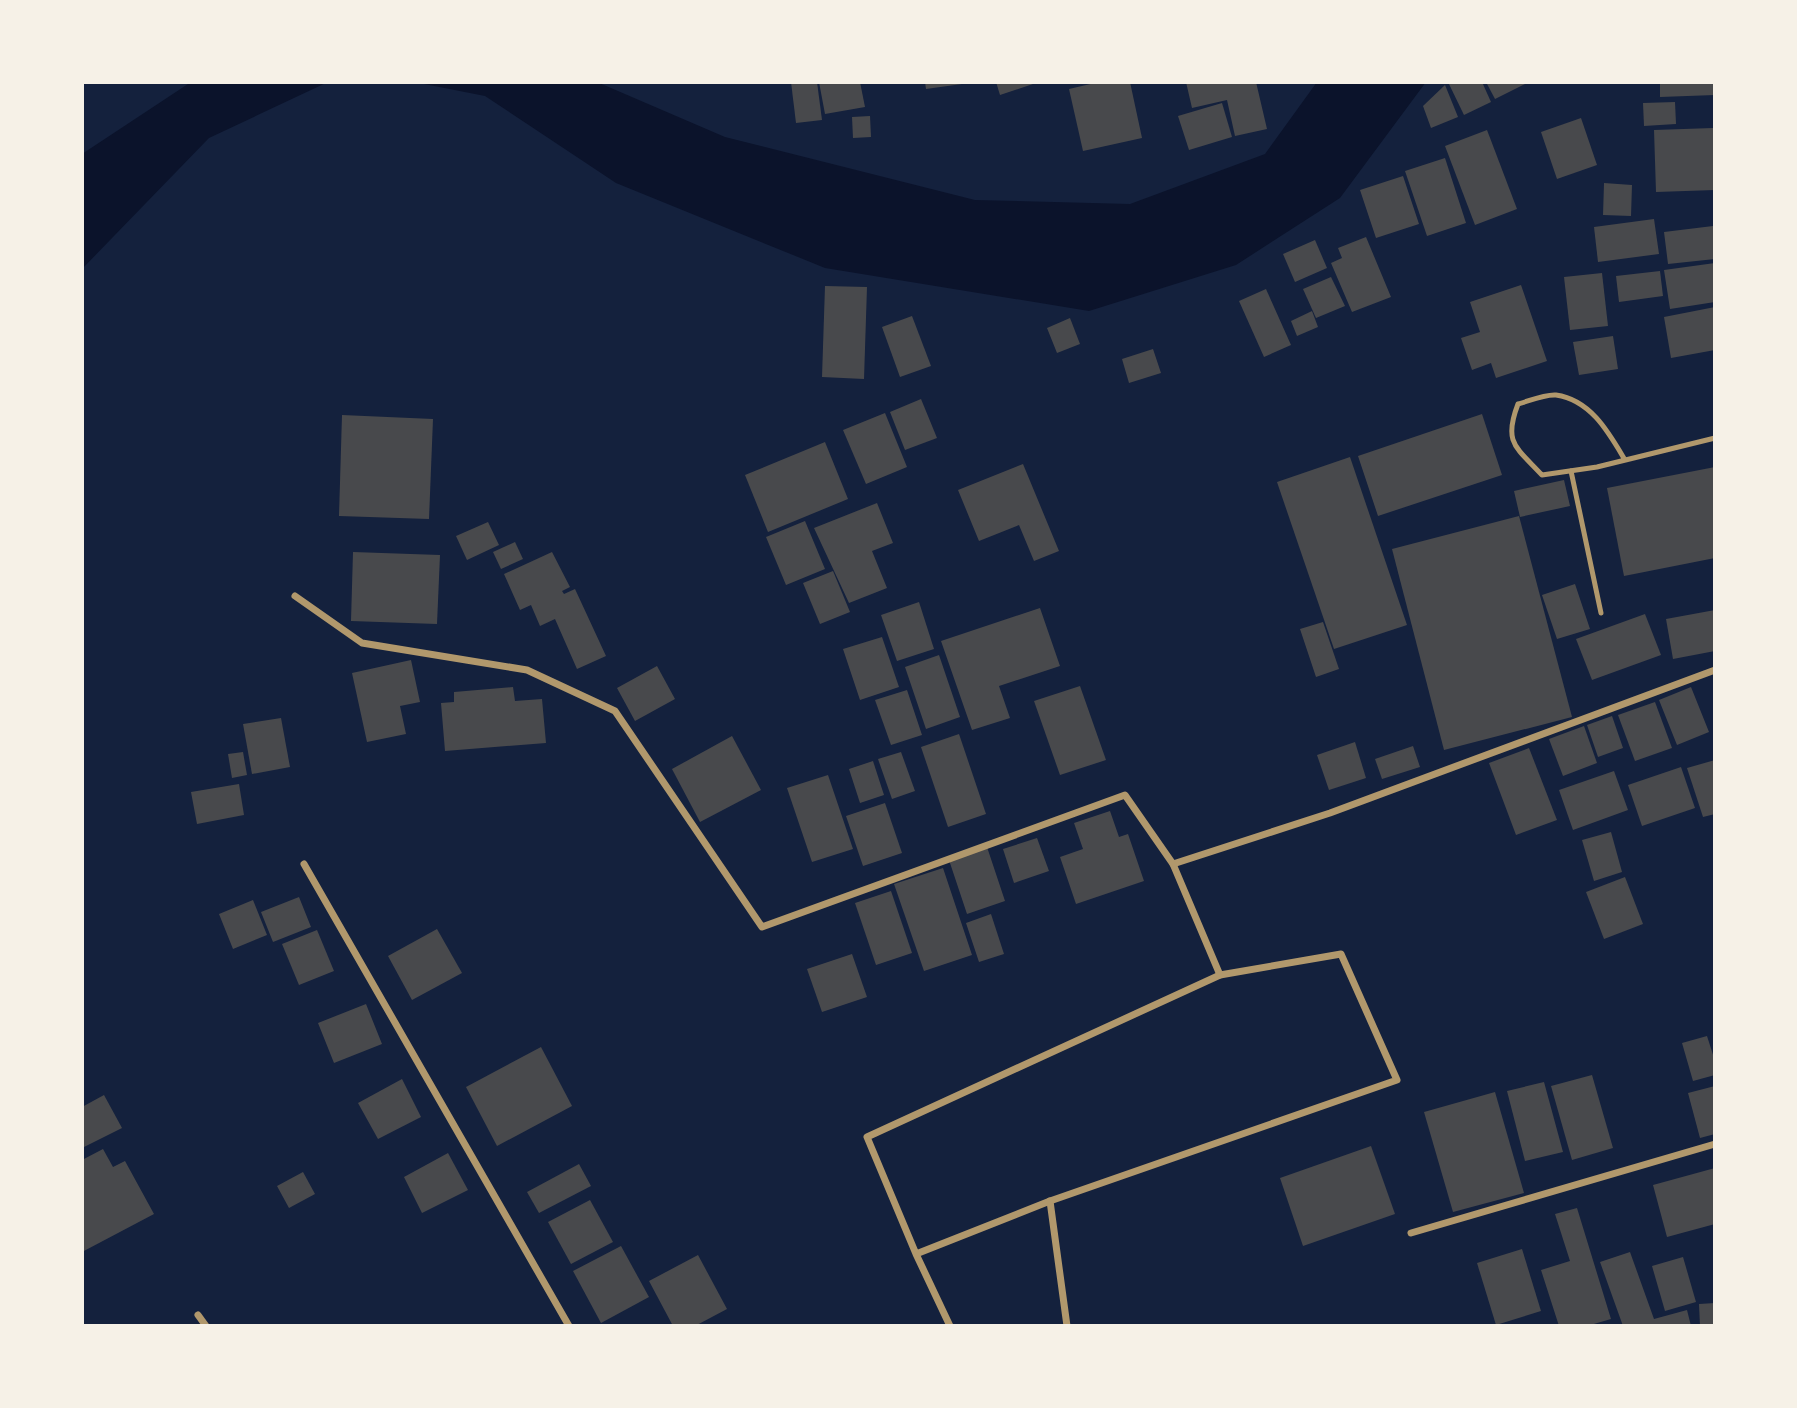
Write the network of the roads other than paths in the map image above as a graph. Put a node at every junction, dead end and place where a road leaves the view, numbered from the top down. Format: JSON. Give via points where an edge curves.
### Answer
{"nodes":[{"id":1,"x":1715,"y":438,"type":"edge"},
{"id":2,"x":1625,"y":460,"type":"junction"},
{"id":3,"x":1571,"y":471,"type":"junction"},
{"id":4,"x":295,"y":596,"type":"dead end"},
{"id":5,"x":1601,"y":613,"type":"dead end"},
{"id":6,"x":1715,"y":670,"type":"edge"},
{"id":7,"x":304,"y":864,"type":"dead end"},
{"id":8,"x":1173,"y":864,"type":"junction"},
{"id":9,"x":1220,"y":975,"type":"junction"},
{"id":10,"x":1715,"y":1144,"type":"edge"},
{"id":11,"x":1051,"y":1201,"type":"junction"},
{"id":12,"x":1411,"y":1233,"type":"dead end"},
{"id":13,"x":916,"y":1254,"type":"junction"},
{"id":14,"x":198,"y":1315,"type":"dead end"},
{"id":15,"x":206,"y":1326,"type":"edge"},
{"id":16,"x":569,"y":1326,"type":"edge"},
{"id":17,"x":950,"y":1326,"type":"edge"},
{"id":18,"x":1066,"y":1326,"type":"edge"}],
"edges":[{"from":1,"to":2,"type":"lane"},
{"from":2,"to":3,"type":"lane"},
{"from":2,"to":3,"type":"lane","via":[[1604,424],[1579,404],[1554,395],[1518,404],[1509,427],[1515,446],[1542,475]]},
{"from":3,"to":5,"type":"lane"},
{"from":4,"to":8,"type":"street","via":[[362,643],[527,670],[615,711],[762,927],[1125,795]]},
{"from":6,"to":8,"type":"street","via":[[1331,813]]},
{"from":7,"to":16,"type":"street"},
{"from":8,"to":9,"type":"street"},
{"from":9,"to":11,"type":"street","via":[[1341,954],[1397,1080]]},
{"from":9,"to":13,"type":"street","via":[[867,1137]]},
{"from":10,"to":12,"type":"street"},
{"from":11,"to":13,"type":"street"},
{"from":11,"to":18,"type":"street"},
{"from":13,"to":17,"type":"street"},
{"from":14,"to":15,"type":"street"}]}
